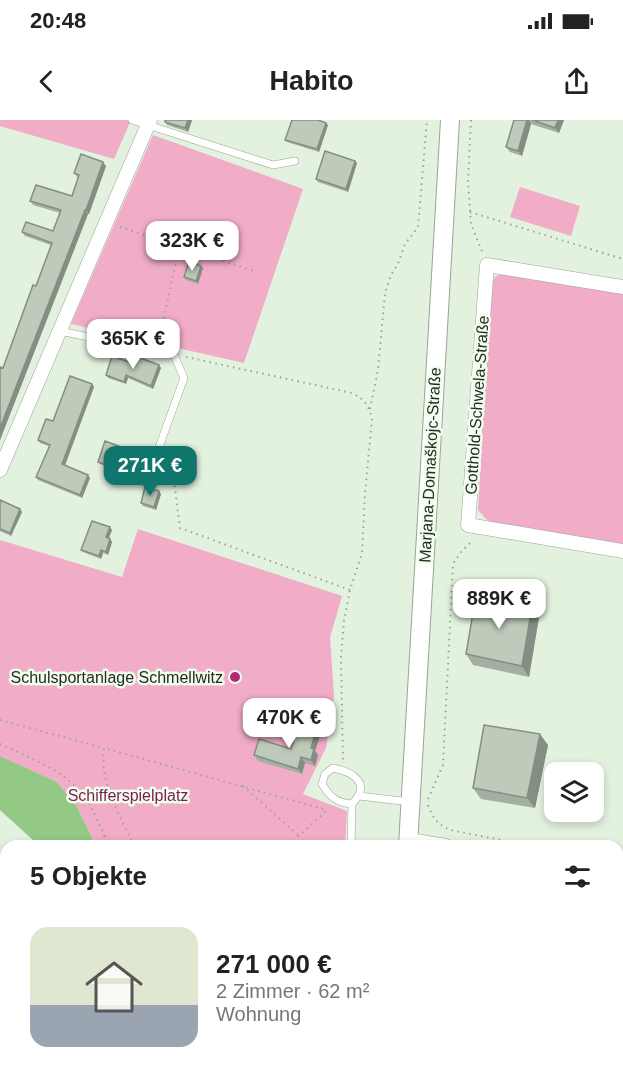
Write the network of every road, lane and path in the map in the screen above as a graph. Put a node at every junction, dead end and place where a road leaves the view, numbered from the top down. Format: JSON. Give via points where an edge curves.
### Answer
{"nodes":[{"id":1,"x":132,"y":120,"type":"edge"},
{"id":2,"x":427,"y":120,"type":"edge"},
{"id":3,"x":450,"y":120,"type":"edge"},
{"id":4,"x":471,"y":120,"type":"edge"},
{"id":5,"x":149,"y":123,"type":"edge"},
{"id":6,"x":295,"y":161,"type":"dead end"},
{"id":7,"x":470,"y":212,"type":"junction"},
{"id":8,"x":106,"y":222,"type":"junction"},
{"id":9,"x":179,"y":247,"type":"junction"},
{"id":10,"x":623,"y":259,"type":"edge"},
{"id":11,"x":487,"y":265,"type":"junction"},
{"id":12,"x":254,"y":271,"type":"dead end"},
{"id":13,"x":623,"y":287,"type":"edge"},
{"id":14,"x":60,"y":330,"type":"junction"},
{"id":15,"x":157,"y":351,"type":"junction"},
{"id":16,"x":174,"y":355,"type":"junction"},
{"id":17,"x":370,"y":409,"type":"junction"},
{"id":18,"x":166,"y":429,"type":"junction"},
{"id":19,"x":158,"y":450,"type":"dead end"},
{"id":20,"x":0,"y":470,"type":"edge"},
{"id":21,"x":480,"y":527,"type":"junction"},
{"id":22,"x":623,"y":551,"type":"edge"},
{"id":23,"x":350,"y":590,"type":"junction"},
{"id":24,"x":0,"y":720,"type":"edge"},
{"id":25,"x":0,"y":744,"type":"edge"},
{"id":26,"x":104,"y":748,"type":"junction"},
{"id":27,"x":346,"y":770,"type":"junction"},
{"id":28,"x":242,"y":786,"type":"junction"},
{"id":29,"x":359,"y":796,"type":"junction"},
{"id":30,"x":411,"y":802,"type":"junction"},
{"id":31,"x":352,"y":804,"type":"junction"},
{"id":32,"x":104,"y":836,"type":"junction"},
{"id":33,"x":299,"y":836,"type":"junction"},
{"id":34,"x":104,"y":840,"type":"edge"},
{"id":35,"x":108,"y":840,"type":"edge"},
{"id":36,"x":131,"y":840,"type":"edge"},
{"id":37,"x":295,"y":840,"type":"edge"},
{"id":38,"x":351,"y":840,"type":"edge"},
{"id":39,"x":408,"y":840,"type":"edge"},
{"id":40,"x":499,"y":840,"type":"edge"}],
"edges":[{"from":1,"to":5,"type":"lane"},
{"from":2,"to":17,"type":"path","via":[[418,227],[405,244],[385,293]]},
{"from":3,"to":30,"type":"street","name":"Marjana-Domaškojc-Straße"},
{"from":4,"to":7,"type":"path"},
{"from":5,"to":6,"type":"lane","via":[[273,165]]},
{"from":5,"to":8,"type":"street"},
{"from":7,"to":10,"type":"path"},
{"from":7,"to":11,"type":"path"},
{"from":8,"to":9,"type":"path"},
{"from":8,"to":14,"type":"street"},
{"from":9,"to":12,"type":"path"},
{"from":9,"to":15,"type":"path"},
{"from":11,"to":13,"type":"street"},
{"from":11,"to":21,"type":"street","name":"Gotthold-Schwela-Straße","via":[[468,525]]},
{"from":14,"to":15,"type":"lane"},
{"from":14,"to":20,"type":"street"},
{"from":15,"to":16,"type":"lane"},
{"from":16,"to":17,"type":"path","via":[[352,393],[364,399]]},
{"from":16,"to":18,"type":"lane","via":[[184,378]]},
{"from":17,"to":23,"type":"path","via":[[362,553]]},
{"from":18,"to":19,"type":"lane"},
{"from":18,"to":23,"type":"path","via":[[180,528]]},
{"from":21,"to":22,"type":"street"},
{"from":21,"to":40,"type":"path","via":[[453,564],[443,765],[428,804],[432,817],[450,831]]},
{"from":23,"to":27,"type":"path","via":[[341,657],[341,755]]},
{"from":24,"to":26,"type":"path"},
{"from":25,"to":32,"type":"path","via":[[60,772],[87,801]]},
{"from":26,"to":28,"type":"path"},
{"from":26,"to":36,"type":"path","via":[[102,764],[107,788]]},
{"from":27,"to":29,"type":"lane","via":[[356,776]]},
{"from":27,"to":31,"type":"lane","via":[[333,768],[325,774],[322,784],[340,803]]},
{"from":28,"to":33,"type":"path"},
{"from":28,"to":33,"type":"path","via":[[327,810]]},
{"from":29,"to":30,"type":"lane"},
{"from":29,"to":31,"type":"lane"},
{"from":30,"to":39,"type":"street","name":"Marjana-Domaškojc-Straße"},
{"from":31,"to":38,"type":"lane"},
{"from":32,"to":34,"type":"path"},
{"from":32,"to":35,"type":"path"},
{"from":33,"to":37,"type":"path"}]}
